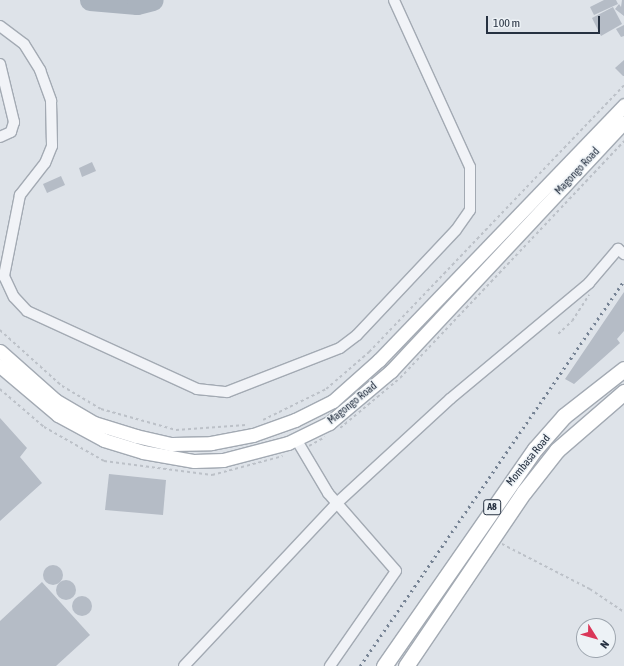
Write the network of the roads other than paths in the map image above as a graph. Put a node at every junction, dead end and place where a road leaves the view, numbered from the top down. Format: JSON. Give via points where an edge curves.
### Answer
{"nodes":[{"id":1,"x":394,"y":0,"type":"edge"},
{"id":2,"x":0,"y":26,"type":"edge"},
{"id":3,"x":0,"y":64,"type":"edge"},
{"id":4,"x":624,"y":105,"type":"edge"},
{"id":5,"x":624,"y":122,"type":"edge"},
{"id":6,"x":0,"y":137,"type":"edge"},
{"id":7,"x":624,"y":254,"type":"edge"},
{"id":8,"x":0,"y":351,"type":"edge"},
{"id":9,"x":379,"y":360,"type":"junction"},
{"id":10,"x":0,"y":366,"type":"edge"},
{"id":11,"x":624,"y":369,"type":"edge"},
{"id":12,"x":390,"y":371,"type":"junction"},
{"id":13,"x":624,"y":392,"type":"edge"},
{"id":14,"x":296,"y":439,"type":"junction"},
{"id":15,"x":338,"y":502,"type":"junction"},
{"id":16,"x":184,"y":666,"type":"edge"},
{"id":17,"x":330,"y":666,"type":"edge"},
{"id":18,"x":384,"y":666,"type":"edge"},
{"id":19,"x":406,"y":666,"type":"edge"}],
"edges":[{"from":1,"to":2,"type":"street","via":[[470,167],[470,210],[456,230],[357,335],[340,348],[227,392],[196,389],[27,311],[14,297],[4,276],[20,195],[45,162],[52,146],[51,101],[40,70],[24,44]]},
{"from":3,"to":6,"type":"street","via":[[14,122],[11,132]]},
{"from":4,"to":9,"type":"main road","name":"Magongo Road"},
{"from":5,"to":12,"type":"main road","name":"Magongo Road"},
{"from":7,"to":15,"type":"street","via":[[618,249],[589,283],[450,399]]},
{"from":8,"to":9,"type":"main road","name":"Magongo Road","via":[[55,400],[94,423],[172,444],[211,443],[253,435],[295,420],[333,401]]},
{"from":9,"to":12,"type":"main road"},
{"from":10,"to":14,"type":"main road","name":"Magongo Road","via":[[58,415],[104,440],[143,452],[194,460],[223,460]]},
{"from":11,"to":18,"type":"highway","name":"Mombasa Road","number":"A8","via":[[564,416],[535,449]]},
{"from":12,"to":14,"type":"main road","name":"Magongo Road","via":[[329,423]]},
{"from":13,"to":19,"type":"highway","name":"Mombasa Road","number":"A8","via":[[557,450],[491,539]]},
{"from":14,"to":15,"type":"street","via":[[328,493]]},
{"from":15,"to":16,"type":"street"},
{"from":15,"to":17,"type":"street","via":[[396,571]]}]}
